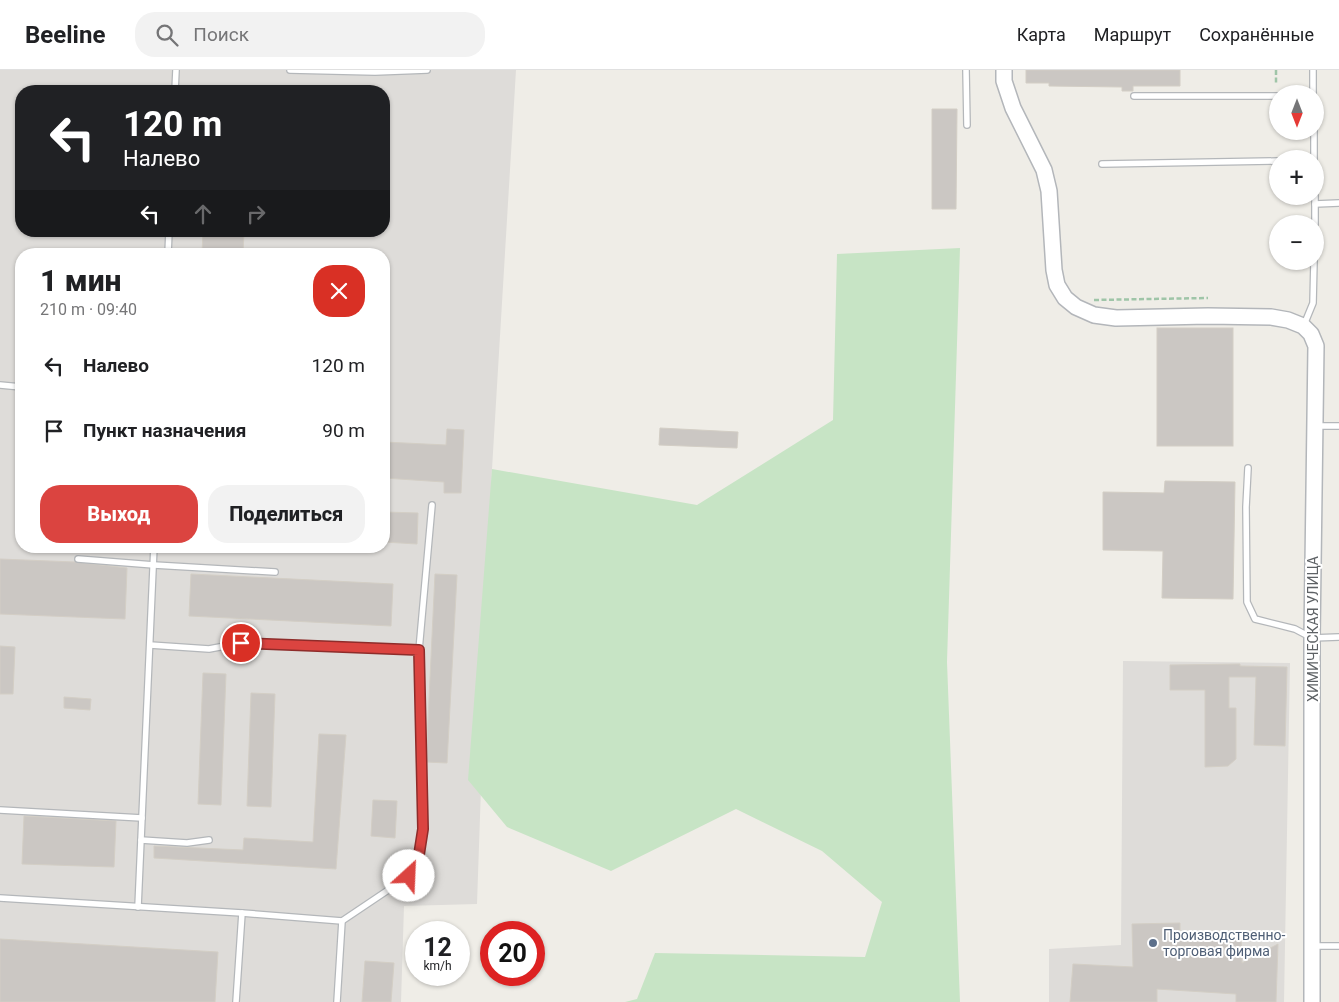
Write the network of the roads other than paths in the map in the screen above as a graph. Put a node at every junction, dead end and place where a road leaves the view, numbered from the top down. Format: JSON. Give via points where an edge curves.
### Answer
{"nodes":[{"id":1,"x":176,"y":70,"type":"edge"},
{"id":2,"x":290,"y":70,"type":"edge"},
{"id":3,"x":427,"y":70,"type":"edge"},
{"id":4,"x":966,"y":70,"type":"edge"},
{"id":5,"x":1004,"y":70,"type":"edge"},
{"id":6,"x":1313,"y":70,"type":"edge"},
{"id":7,"x":175,"y":85,"type":"edge"},
{"id":8,"x":1314,"y":85,"type":"edge"},
{"id":9,"x":1134,"y":96,"type":"dead end"},
{"id":10,"x":1269,"y":96,"type":"edge"},
{"id":11,"x":967,"y":125,"type":"dead end"},
{"id":12,"x":1269,"y":161,"type":"edge"},
{"id":13,"x":1102,"y":164,"type":"dead end"},
{"id":14,"x":1339,"y":203,"type":"edge"},
{"id":15,"x":1324,"y":204,"type":"edge"},
{"id":16,"x":1314,"y":270,"type":"edge"},
{"id":17,"x":1303,"y":326,"type":"junction"},
{"id":18,"x":0,"y":386,"type":"edge"},
{"id":19,"x":15,"y":387,"type":"edge"},
{"id":20,"x":1315,"y":426,"type":"junction"},
{"id":21,"x":1339,"y":426,"type":"edge"},
{"id":22,"x":1248,"y":468,"type":"dead end"},
{"id":23,"x":432,"y":505,"type":"dead end"},
{"id":24,"x":154,"y":553,"type":"edge"},
{"id":25,"x":78,"y":559,"type":"dead end"},
{"id":26,"x":154,"y":565,"type":"junction"},
{"id":27,"x":274,"y":572,"type":"dead end"},
{"id":28,"x":1339,"y":637,"type":"edge"},
{"id":29,"x":1312,"y":638,"type":"junction"},
{"id":30,"x":150,"y":645,"type":"junction"},
{"id":31,"x":419,"y":650,"type":"junction"},
{"id":32,"x":0,"y":810,"type":"edge"},
{"id":33,"x":142,"y":818,"type":"junction"},
{"id":34,"x":141,"y":840,"type":"junction"},
{"id":35,"x":209,"y":840,"type":"dead end"},
{"id":36,"x":0,"y":898,"type":"edge"},
{"id":37,"x":138,"y":907,"type":"junction"},
{"id":38,"x":242,"y":913,"type":"junction"},
{"id":39,"x":342,"y":921,"type":"junction"},
{"id":40,"x":1311,"y":946,"type":"junction"},
{"id":41,"x":1339,"y":946,"type":"edge"},
{"id":42,"x":236,"y":1002,"type":"edge"},
{"id":43,"x":338,"y":1002,"type":"edge"},
{"id":44,"x":1312,"y":1002,"type":"edge"}],
"edges":[{"from":1,"to":7,"type":"lane"},
{"from":2,"to":3,"type":"lane"},
{"from":4,"to":11,"type":"lane"},
{"from":5,"to":17,"type":"main road","via":[[1004,81],[1013,108],[1044,170],[1049,190],[1054,270],[1057,285],[1065,298],[1094,315],[1116,318],[1271,317]]},
{"from":6,"to":8,"type":"lane"},
{"from":9,"to":10,"type":"lane"},
{"from":12,"to":13,"type":"lane"},
{"from":14,"to":15,"type":"lane"},
{"from":16,"to":17,"type":"lane","via":[[1313,303]]},
{"from":17,"to":20,"type":"main road","name":"ХИМИЧЕСКАЯ УЛИЦА","via":[[1316,346]]},
{"from":18,"to":19,"type":"lane"},
{"from":20,"to":21,"type":"lane"},
{"from":20,"to":29,"type":"main road","name":"ХИМИЧЕСКАЯ УЛИЦА"},
{"from":22,"to":29,"type":"lane","via":[[1247,602],[1255,619],[1295,629]]},
{"from":23,"to":31,"type":"lane"},
{"from":24,"to":26,"type":"lane"},
{"from":25,"to":26,"type":"lane"},
{"from":26,"to":27,"type":"lane"},
{"from":26,"to":30,"type":"lane"},
{"from":28,"to":29,"type":"lane"},
{"from":29,"to":40,"type":"main road","name":"ХИМИЧЕСКАЯ УЛИЦА"},
{"from":30,"to":31,"type":"lane","via":[[209,650],[241,643]]},
{"from":30,"to":33,"type":"lane"},
{"from":31,"to":39,"type":"lane","via":[[423,829],[418,861],[409,876]]},
{"from":32,"to":33,"type":"lane"},
{"from":33,"to":34,"type":"lane"},
{"from":34,"to":35,"type":"lane","via":[[187,844]]},
{"from":34,"to":37,"type":"lane"},
{"from":36,"to":37,"type":"lane"},
{"from":37,"to":38,"type":"lane"},
{"from":38,"to":39,"type":"lane"},
{"from":38,"to":42,"type":"lane"},
{"from":39,"to":43,"type":"lane"},
{"from":40,"to":41,"type":"lane"},
{"from":40,"to":44,"type":"main road","name":"ХИМИЧЕСКАЯ УЛИЦА"}]}
